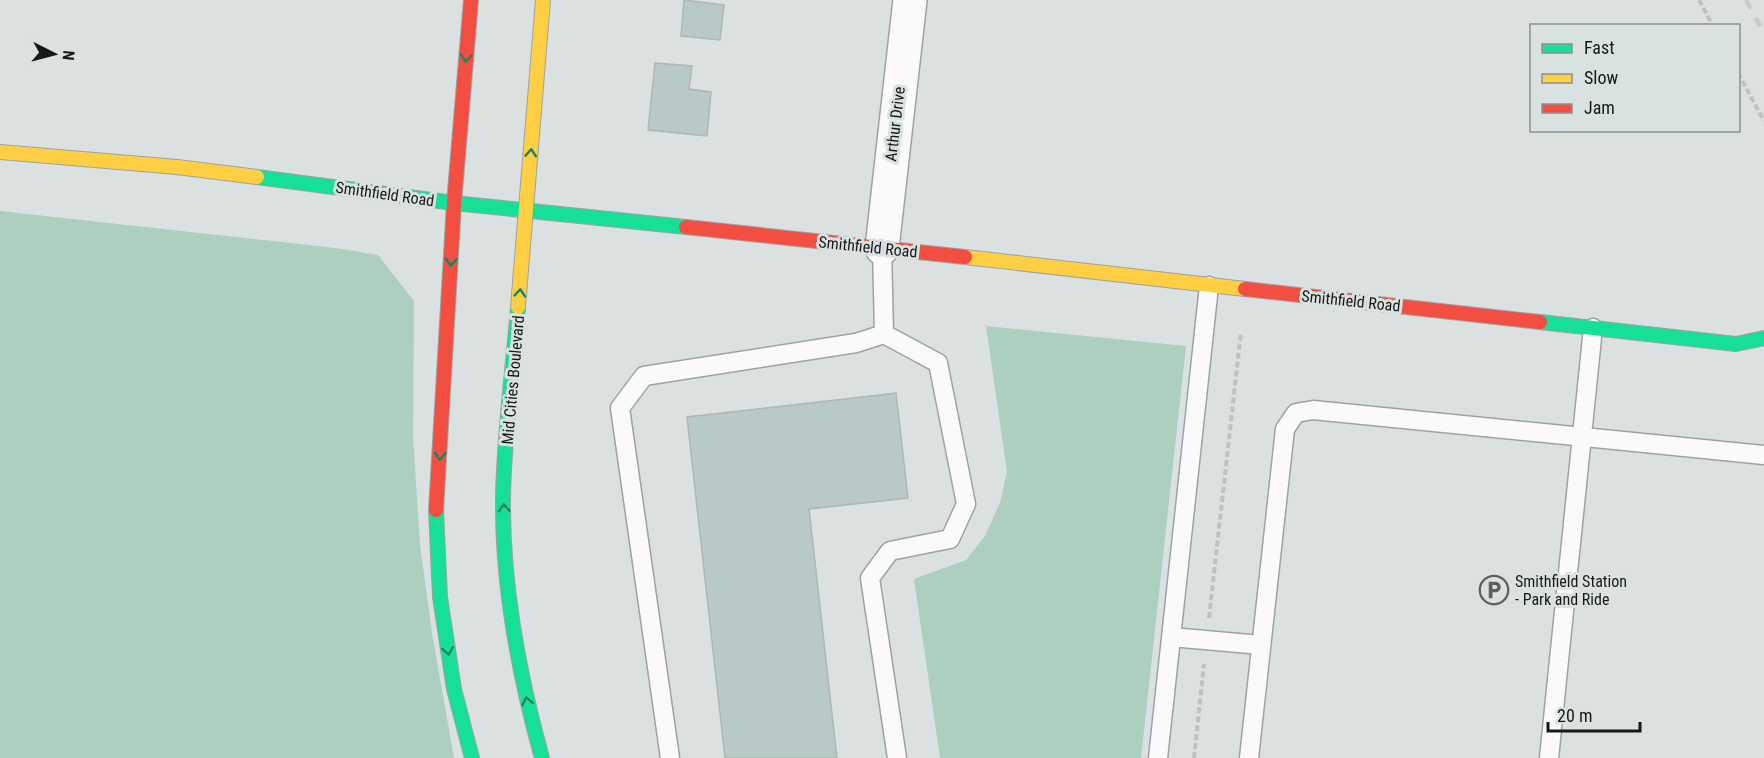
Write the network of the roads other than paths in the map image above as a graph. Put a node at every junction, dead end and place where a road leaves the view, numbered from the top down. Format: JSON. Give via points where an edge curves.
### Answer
{"nodes":[{"id":1,"x":471,"y":0,"type":"edge"},
{"id":2,"x":543,"y":0,"type":"edge"},
{"id":3,"x":910,"y":0,"type":"edge"},
{"id":4,"x":0,"y":152,"type":"edge"},
{"id":5,"x":454,"y":203,"type":"junction"},
{"id":6,"x":526,"y":211,"type":"junction"},
{"id":7,"x":882,"y":248,"type":"junction"},
{"id":8,"x":1209,"y":286,"type":"junction"},
{"id":9,"x":1593,"y":328,"type":"junction"},
{"id":10,"x":884,"y":334,"type":"junction"},
{"id":11,"x":1764,"y":338,"type":"edge"},
{"id":12,"x":1736,"y":344,"type":"junction"},
{"id":13,"x":1755,"y":353,"type":"dead end"},
{"id":14,"x":1582,"y":435,"type":"junction"},
{"id":15,"x":1764,"y":455,"type":"edge"},
{"id":16,"x":1171,"y":636,"type":"junction"},
{"id":17,"x":1261,"y":645,"type":"junction"},
{"id":18,"x":472,"y":758,"type":"edge"},
{"id":19,"x":542,"y":758,"type":"edge"},
{"id":20,"x":670,"y":758,"type":"edge"},
{"id":21,"x":897,"y":758,"type":"edge"},
{"id":22,"x":1158,"y":758,"type":"edge"},
{"id":23,"x":1249,"y":758,"type":"edge"},
{"id":24,"x":1549,"y":758,"type":"edge"}],
"edges":[{"from":1,"to":5,"type":"main road","one_way":true},
{"from":6,"to":2,"type":"main road","name":"Mid Cities Boulevard","one_way":true},
{"from":3,"to":7,"type":"street","name":"Arthur Drive"},
{"from":4,"to":5,"type":"main road","name":"Smithfield Road","via":[[177,166]]},
{"from":5,"to":6,"type":"main road","name":"Smithfield Road"},
{"from":5,"to":18,"type":"main road","one_way":true,"via":[[436,510],[440,597],[454,689]]},
{"from":6,"to":7,"type":"main road","name":"Smithfield Road"},
{"from":19,"to":6,"type":"main road","name":"Mid Cities Boulevard","one_way":true,"via":[[527,704],[509,594],[503,498]]},
{"from":7,"to":8,"type":"main road","name":"Smithfield Road"},
{"from":7,"to":10,"type":"lane"},
{"from":8,"to":9,"type":"main road","name":"Smithfield Road"},
{"from":8,"to":16,"type":"lane"},
{"from":9,"to":12,"type":"main road","name":"Smithfield Road"},
{"from":9,"to":14,"type":"lane"},
{"from":10,"to":20,"type":"lane","via":[[856,343],[644,376],[620,408]]},
{"from":10,"to":21,"type":"lane","via":[[938,363],[966,504],[950,539],[890,551],[870,578]]},
{"from":11,"to":12,"type":"main road","name":"Smithfield Road"},
{"from":12,"to":13,"type":"main road","name":"Smithfield Road"},
{"from":14,"to":15,"type":"lane"},
{"from":14,"to":17,"type":"lane","via":[[1313,410],[1296,413],[1285,429]]},
{"from":14,"to":24,"type":"lane"},
{"from":16,"to":17,"type":"lane"},
{"from":16,"to":22,"type":"lane"},
{"from":17,"to":23,"type":"lane"}]}
